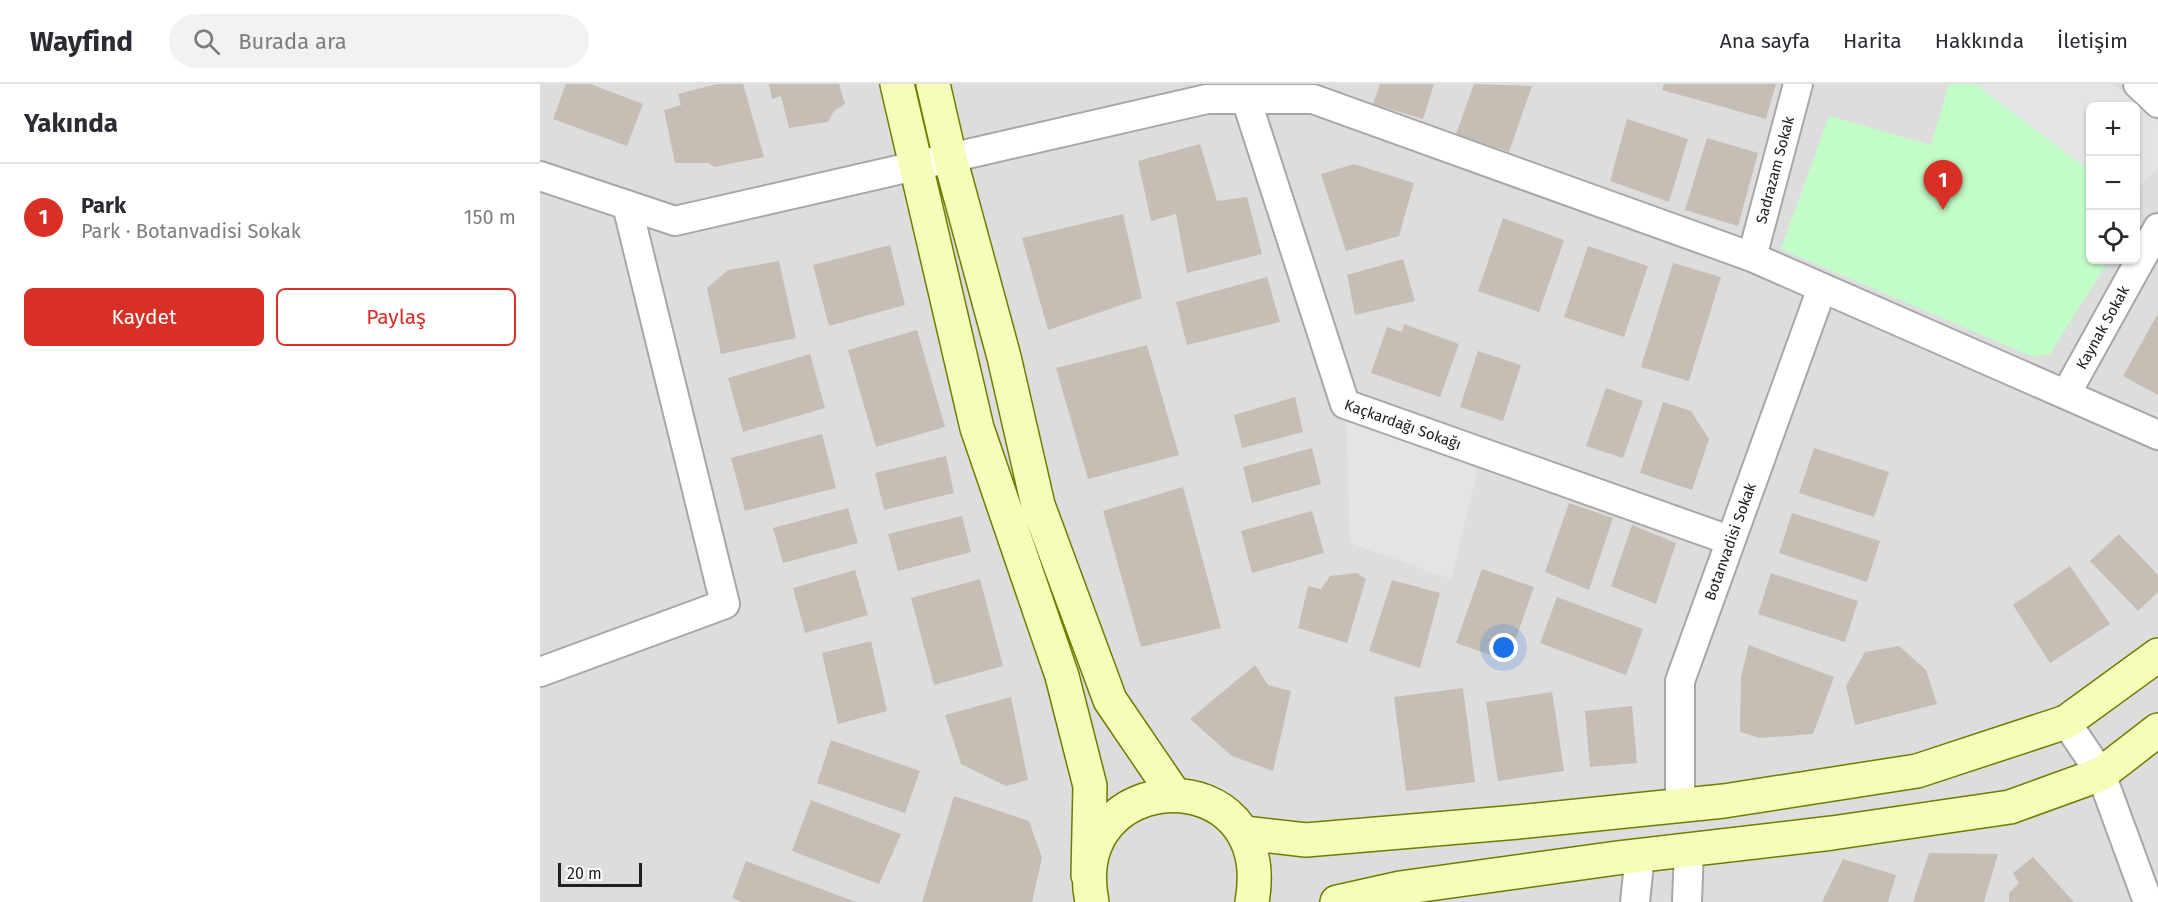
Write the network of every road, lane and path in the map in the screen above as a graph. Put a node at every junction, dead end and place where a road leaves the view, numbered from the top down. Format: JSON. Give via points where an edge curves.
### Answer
{"nodes":[{"id":1,"x":897,"y":84,"type":"edge"},
{"id":2,"x":933,"y":84,"type":"edge"},
{"id":3,"x":1798,"y":84,"type":"edge"},
{"id":4,"x":2138,"y":84,"type":"edge"},
{"id":5,"x":1316,"y":92,"type":"edge"},
{"id":6,"x":1246,"y":99,"type":"junction"},
{"id":7,"x":2158,"y":103,"type":"edge"},
{"id":8,"x":950,"y":158,"type":"junction"},
{"id":9,"x":916,"y":167,"type":"junction"},
{"id":10,"x":540,"y":176,"type":"edge"},
{"id":11,"x":627,"y":206,"type":"junction"},
{"id":12,"x":2158,"y":228,"type":"edge"},
{"id":13,"x":1752,"y":257,"type":"junction"},
{"id":14,"x":1822,"y":288,"type":"junction"},
{"id":15,"x":2066,"y":394,"type":"junction"},
{"id":16,"x":2158,"y":435,"type":"edge"},
{"id":17,"x":1729,"y":540,"type":"junction"},
{"id":18,"x":2158,"y":655,"type":"edge"},
{"id":19,"x":540,"y":672,"type":"edge"},
{"id":20,"x":2066,"y":722,"type":"junction"},
{"id":21,"x":2158,"y":730,"type":"edge"},
{"id":22,"x":2101,"y":774,"type":"junction"},
{"id":23,"x":1174,"y":794,"type":"junction"},
{"id":24,"x":1680,"y":805,"type":"junction"},
{"id":25,"x":1244,"y":834,"type":"junction"},
{"id":26,"x":1689,"y":849,"type":"junction"},
{"id":27,"x":1640,"y":855,"type":"junction"},
{"id":28,"x":1090,"y":888,"type":"edge"},
{"id":29,"x":1252,"y":902,"type":"edge"},
{"id":30,"x":1337,"y":902,"type":"edge"},
{"id":31,"x":1635,"y":902,"type":"edge"},
{"id":32,"x":1687,"y":902,"type":"edge"},
{"id":33,"x":2148,"y":902,"type":"edge"}],
"edges":[{"from":1,"to":9,"type":"main road"},
{"from":2,"to":8,"type":"main road"},
{"from":3,"to":13,"type":"street","name":"Sadrazam Sokak"},
{"from":4,"to":7,"type":"street"},
{"from":5,"to":6,"type":"street"},
{"from":5,"to":13,"type":"street"},
{"from":6,"to":8,"type":"street","via":[[1207,99]]},
{"from":6,"to":17,"type":"street","name":"Kaçkardağı Sokağı","via":[[1345,404]]},
{"from":8,"to":9,"type":"street"},
{"from":8,"to":23,"type":"main road","via":[[1004,357],[1038,505],[1110,700]]},
{"from":9,"to":11,"type":"street","via":[[675,221]]},
{"from":9,"to":28,"type":"main road","via":[[977,428],[1062,676],[1090,786]]},
{"from":10,"to":11,"type":"street"},
{"from":11,"to":19,"type":"street","via":[[725,604]]},
{"from":12,"to":15,"type":"street","name":"Kaynak Sokak"},
{"from":13,"to":14,"type":"street"},
{"from":14,"to":15,"type":"street"},
{"from":14,"to":17,"type":"street","name":"Botanvadisi Sokak"},
{"from":15,"to":16,"type":"street"},
{"from":17,"to":24,"type":"street","name":"Botanvadisi Sokak","via":[[1680,681]]},
{"from":18,"to":20,"type":"main road"},
{"from":20,"to":22,"type":"street"},
{"from":20,"to":24,"type":"main road","via":[[1917,771]]},
{"from":21,"to":22,"type":"main road"},
{"from":22,"to":26,"type":"main road","via":[[2010,807]]},
{"from":22,"to":33,"type":"street"},
{"from":23,"to":25,"type":"main road","via":[[1201,799],[1225,812]]},
{"from":23,"to":28,"type":"main road","via":[[1148,797],[1125,809],[1106,827],[1093,849]]},
{"from":24,"to":25,"type":"main road","via":[[1306,840]]},
{"from":25,"to":29,"type":"main road","via":[[1253,855],[1256,879]]},
{"from":26,"to":27,"type":"main road"},
{"from":26,"to":32,"type":"street"},
{"from":27,"to":30,"type":"main road","via":[[1400,888]]},
{"from":27,"to":31,"type":"street"}]}
